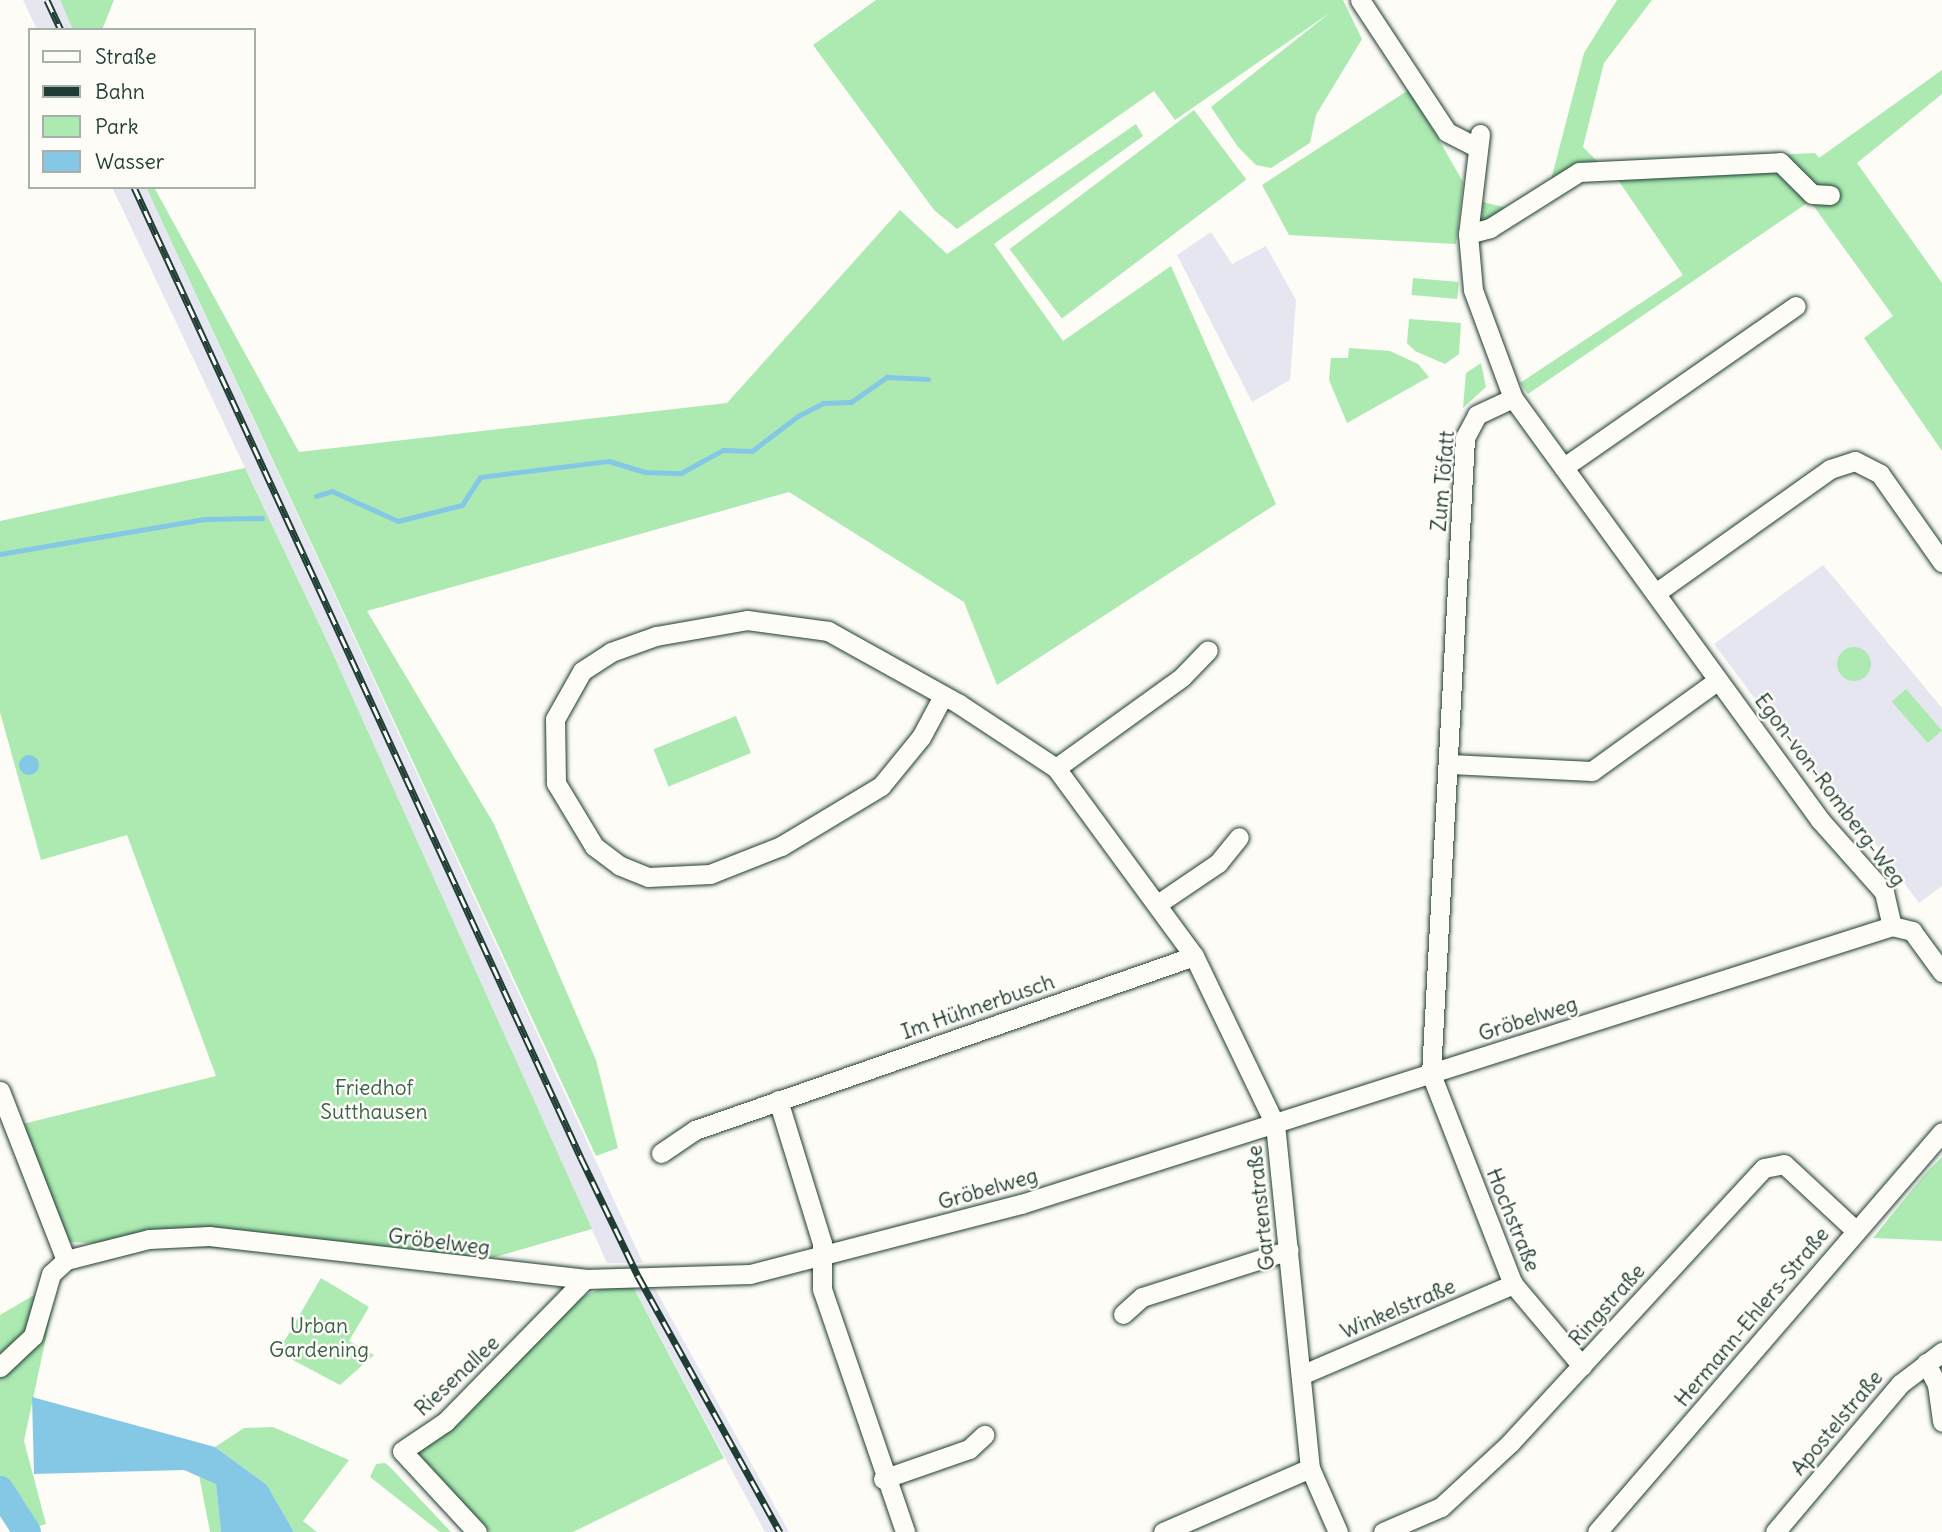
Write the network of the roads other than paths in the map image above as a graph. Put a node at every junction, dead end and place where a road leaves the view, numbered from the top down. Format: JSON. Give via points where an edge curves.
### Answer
{"nodes":[{"id":1,"x":1360,"y":0,"type":"edge"},
{"id":2,"x":1830,"y":195,"type":"dead end"},
{"id":3,"x":1468,"y":234,"type":"junction"},
{"id":4,"x":1796,"y":306,"type":"dead end"},
{"id":5,"x":1513,"y":398,"type":"junction"},
{"id":6,"x":1564,"y":467,"type":"junction"},
{"id":7,"x":1942,"y":562,"type":"edge"},
{"id":8,"x":1657,"y":592,"type":"junction"},
{"id":9,"x":1208,"y":650,"type":"dead end"},
{"id":10,"x":1717,"y":680,"type":"junction"},
{"id":11,"x":943,"y":696,"type":"junction"},
{"id":12,"x":1450,"y":764,"type":"junction"},
{"id":13,"x":1056,"y":768,"type":"junction"},
{"id":14,"x":1239,"y":837,"type":"dead end"},
{"id":15,"x":1159,"y":903,"type":"junction"},
{"id":16,"x":1892,"y":926,"type":"junction"},
{"id":17,"x":1194,"y":956,"type":"junction"},
{"id":18,"x":1942,"y":972,"type":"edge"},
{"id":19,"x":1431,"y":1074,"type":"junction"},
{"id":20,"x":0,"y":1091,"type":"edge"},
{"id":21,"x":778,"y":1100,"type":"junction"},
{"id":22,"x":1275,"y":1124,"type":"junction"},
{"id":23,"x":1942,"y":1132,"type":"edge"},
{"id":24,"x":1935,"y":1144,"type":"edge"},
{"id":25,"x":661,"y":1153,"type":"dead end"},
{"id":26,"x":1855,"y":1230,"type":"junction"},
{"id":27,"x":1289,"y":1250,"type":"junction"},
{"id":28,"x":66,"y":1260,"type":"junction"},
{"id":29,"x":822,"y":1260,"type":"junction"},
{"id":30,"x":585,"y":1279,"type":"junction"},
{"id":31,"x":1513,"y":1284,"type":"junction"},
{"id":32,"x":1123,"y":1314,"type":"dead end"},
{"id":33,"x":1934,"y":1358,"type":"edge"},
{"id":34,"x":1582,"y":1366,"type":"junction"},
{"id":35,"x":0,"y":1367,"type":"edge"},
{"id":36,"x":1301,"y":1376,"type":"junction"},
{"id":37,"x":1942,"y":1422,"type":"edge"},
{"id":38,"x":984,"y":1435,"type":"dead end"},
{"id":39,"x":1310,"y":1468,"type":"junction"},
{"id":40,"x":883,"y":1479,"type":"junction"},
{"id":41,"x":477,"y":1532,"type":"edge"},
{"id":42,"x":905,"y":1532,"type":"edge"},
{"id":43,"x":1163,"y":1532,"type":"edge"},
{"id":44,"x":1338,"y":1532,"type":"edge"},
{"id":45,"x":1383,"y":1532,"type":"edge"},
{"id":46,"x":1597,"y":1532,"type":"edge"},
{"id":47,"x":1775,"y":1532,"type":"edge"}],
"edges":[{"from":1,"to":3,"type":"street","via":[[1447,132],[1479,141]]},
{"from":2,"to":3,"type":"street","via":[[1812,194],[1780,162],[1579,172],[1490,228]]},
{"from":3,"to":5,"type":"street","via":[[1482,323]]},
{"from":4,"to":6,"type":"street"},
{"from":5,"to":6,"type":"street","name":"Egon-von-Romberg-Weg"},
{"from":5,"to":12,"type":"street","name":"Zum Töfatt","via":[[1477,415],[1465,438]]},
{"from":6,"to":8,"type":"street","name":"Egon-von-Romberg-Weg"},
{"from":7,"to":8,"type":"street","via":[[1880,474],[1855,461],[1830,469]]},
{"from":8,"to":10,"type":"street","name":"Egon-von-Romberg-Weg"},
{"from":9,"to":13,"type":"street","via":[[1182,677]]},
{"from":10,"to":12,"type":"street","via":[[1591,771]]},
{"from":10,"to":16,"type":"street","name":"Egon-von-Romberg-Weg","via":[[1819,820],[1884,892]]},
{"from":11,"to":11,"type":"street","name":"Gartenstraße","via":[[828,631],[747,620],[700,626],[611,652],[582,671],[555,719],[556,783],[594,846],[619,865],[648,877],[710,874],[781,846],[881,786],[921,737]]},
{"from":11,"to":13,"type":"street","name":"Gartenstraße"},
{"from":12,"to":19,"type":"street","name":"Zum Töfatt"},
{"from":13,"to":15,"type":"street","name":"Gartenstraße"},
{"from":14,"to":15,"type":"street","via":[[1218,863]]},
{"from":15,"to":17,"type":"street","name":"Gartenstraße"},
{"from":16,"to":18,"type":"street","via":[[1912,931]]},
{"from":16,"to":19,"type":"street","name":"Gröbelweg"},
{"from":17,"to":21,"type":"street","name":"Im Hühnerbusch"},
{"from":17,"to":22,"type":"street","name":"Gartenstraße"},
{"from":19,"to":22,"type":"street","name":"Gröbelweg"},
{"from":19,"to":31,"type":"street","name":"Hochstraße"},
{"from":20,"to":28,"type":"street"},
{"from":21,"to":25,"type":"street","name":"Im Hühnerbusch","via":[[695,1130]]},
{"from":21,"to":29,"type":"street","via":[[822,1243]]},
{"from":22,"to":27,"type":"street","name":"Gartenstraße"},
{"from":22,"to":29,"type":"street","name":"Gröbelweg"},
{"from":23,"to":24,"type":"street","name":"Hermann-Ehlers-Straße"},
{"from":24,"to":26,"type":"street","name":"Hermann-Ehlers-Straße"},
{"from":26,"to":34,"type":"street","name":"Ringstraße","via":[[1784,1164],[1764,1168]]},
{"from":26,"to":46,"type":"street","name":"Hermann-Ehlers-Straße"},
{"from":27,"to":32,"type":"street","via":[[1142,1297]]},
{"from":27,"to":36,"type":"street","name":"Gartenstraße"},
{"from":28,"to":30,"type":"street","name":"Gröbelweg","via":[[149,1240],[199,1236]]},
{"from":28,"to":35,"type":"street","via":[[51,1274],[33,1336]]},
{"from":29,"to":30,"type":"street","name":"Gröbelweg","via":[[750,1274]]},
{"from":29,"to":40,"type":"street","via":[[822,1289]]},
{"from":30,"to":41,"type":"street","name":"Riesenallee","via":[[445,1422],[402,1451]]},
{"from":31,"to":34,"type":"street","name":"Hochstraße"},
{"from":31,"to":36,"type":"street","name":"Winkelstraße"},
{"from":33,"to":37,"type":"street"},
{"from":33,"to":47,"type":"street","name":"Apostelstraße","via":[[1900,1384]]},
{"from":34,"to":45,"type":"street","name":"Ringstraße","via":[[1441,1507]]},
{"from":36,"to":39,"type":"street","name":"Gartenstraße"},
{"from":38,"to":40,"type":"street","via":[[970,1449]]},
{"from":39,"to":43,"type":"street"},
{"from":39,"to":44,"type":"street","name":"Gartenstraße"},
{"from":40,"to":42,"type":"street"}]}
